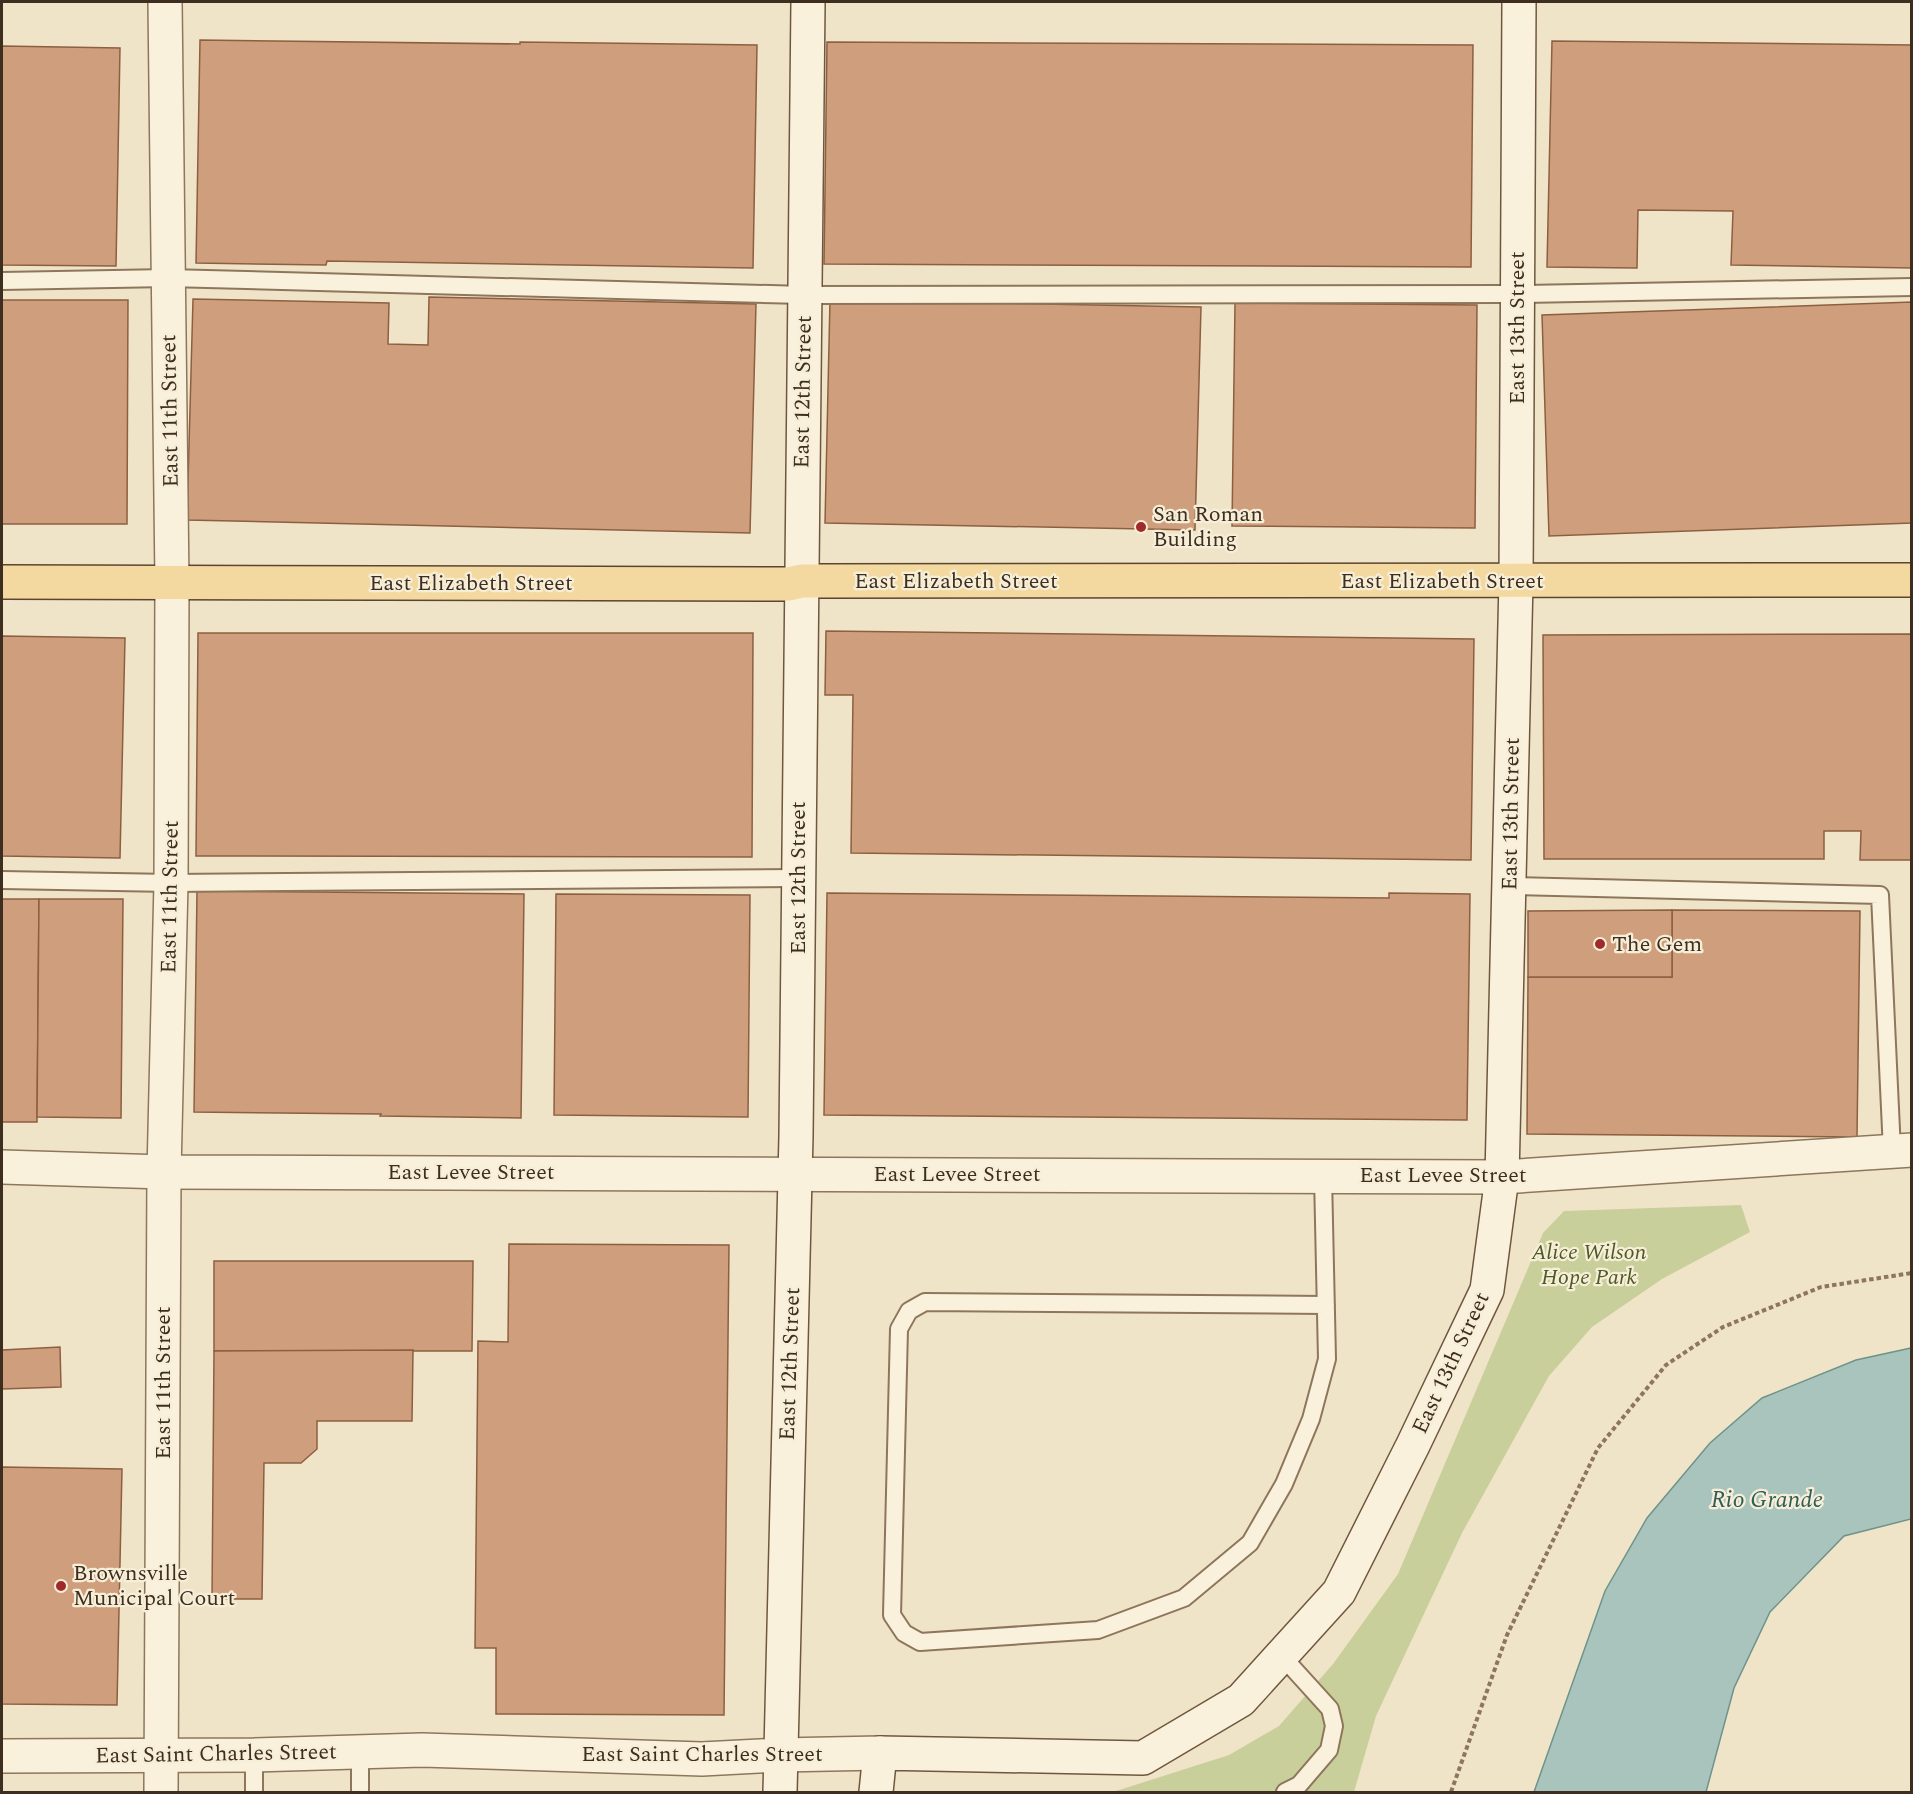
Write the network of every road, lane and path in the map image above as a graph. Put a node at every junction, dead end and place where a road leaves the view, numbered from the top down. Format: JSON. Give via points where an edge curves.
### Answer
{"nodes":[{"id":1,"x":165,"y":2,"type":"edge"},
{"id":2,"x":808,"y":2,"type":"edge"},
{"id":3,"x":1519,"y":2,"type":"edge"},
{"id":4,"x":168,"y":278,"type":"junction"},
{"id":5,"x":2,"y":281,"type":"edge"},
{"id":6,"x":1911,"y":287,"type":"edge"},
{"id":7,"x":1518,"y":294,"type":"junction"},
{"id":8,"x":804,"y":295,"type":"junction"},
{"id":9,"x":1516,"y":580,"type":"junction"},
{"id":10,"x":1911,"y":580,"type":"edge"},
{"id":11,"x":801,"y":581,"type":"junction"},
{"id":12,"x":2,"y":582,"type":"edge"},
{"id":13,"x":172,"y":583,"type":"junction"},
{"id":14,"x":798,"y":878,"type":"junction"},
{"id":15,"x":2,"y":880,"type":"edge"},
{"id":16,"x":171,"y":883,"type":"junction"},
{"id":17,"x":1509,"y":886,"type":"junction"},
{"id":18,"x":1902,"y":1151,"type":"edge"},
{"id":19,"x":2,"y":1167,"type":"edge"},
{"id":20,"x":164,"y":1172,"type":"junction"},
{"id":21,"x":795,"y":1173,"type":"junction"},
{"id":22,"x":1323,"y":1176,"type":"junction"},
{"id":23,"x":1502,"y":1177,"type":"junction"},
{"id":24,"x":1911,"y":1273,"type":"edge"},
{"id":25,"x":1326,"y":1305,"type":"junction"},
{"id":26,"x":1339,"y":1592,"type":"joint"},
{"id":27,"x":1281,"y":1655,"type":"junction"},
{"id":28,"x":360,"y":1751,"type":"junction"},
{"id":29,"x":880,"y":1753,"type":"junction"},
{"id":30,"x":254,"y":1755,"type":"junction"},
{"id":31,"x":780,"y":1755,"type":"junction"},
{"id":32,"x":2,"y":1756,"type":"edge"},
{"id":33,"x":161,"y":1756,"type":"junction"},
{"id":34,"x":161,"y":1792,"type":"edge"},
{"id":35,"x":254,"y":1792,"type":"edge"},
{"id":36,"x":360,"y":1792,"type":"edge"},
{"id":37,"x":780,"y":1792,"type":"edge"},
{"id":38,"x":876,"y":1792,"type":"edge"},
{"id":39,"x":1285,"y":1792,"type":"edge"},
{"id":40,"x":1451,"y":1792,"type":"edge"}],
"edges":[{"from":1,"to":4,"type":"street","name":"East 11th Street"},
{"from":2,"to":8,"type":"street","name":"East 12th Street"},
{"from":3,"to":7,"type":"street","name":"East 13th Street"},
{"from":4,"to":5,"type":"lane"},
{"from":4,"to":8,"type":"lane"},
{"from":4,"to":13,"type":"street","name":"East 11th Street"},
{"from":6,"to":7,"type":"lane"},
{"from":7,"to":8,"type":"lane"},
{"from":7,"to":9,"type":"street","name":"East 13th Street"},
{"from":8,"to":11,"type":"street","name":"East 12th Street"},
{"from":9,"to":10,"type":"main road","name":"East Elizabeth Street"},
{"from":9,"to":11,"type":"main road","name":"East Elizabeth Street"},
{"from":9,"to":17,"type":"street","name":"East 13th Street"},
{"from":11,"to":13,"type":"main road","name":"East Elizabeth Street"},
{"from":11,"to":14,"type":"street","name":"East 12th Street"},
{"from":12,"to":13,"type":"main road","name":"East Elizabeth Street"},
{"from":13,"to":16,"type":"street","name":"East 11th Street"},
{"from":14,"to":16,"type":"lane"},
{"from":14,"to":21,"type":"street","name":"East 12th Street"},
{"from":15,"to":16,"type":"lane"},
{"from":16,"to":20,"type":"street","name":"East 11th Street"},
{"from":17,"to":18,"type":"lane","via":[[1880,895]]},
{"from":17,"to":23,"type":"street","name":"East 13th Street"},
{"from":18,"to":23,"type":"street","name":"East Levee Street"},
{"from":19,"to":20,"type":"street","name":"East Levee Street"},
{"from":20,"to":21,"type":"street","name":"East Levee Street"},
{"from":20,"to":33,"type":"street","name":"East 11th Street"},
{"from":21,"to":22,"type":"street","name":"East Levee Street"},
{"from":21,"to":31,"type":"street","name":"East 12th Street"},
{"from":22,"to":23,"type":"street","name":"East Levee Street"},
{"from":22,"to":25,"type":"lane"},
{"from":23,"to":26,"type":"street","name":"East 13th Street","via":[[1486,1290]]},
{"from":24,"to":40,"type":"path","via":[[1821,1287],[1723,1328],[1666,1365],[1598,1448],[1507,1635]]},
{"from":25,"to":25,"type":"lane","via":[[1327,1359],[1311,1419],[1284,1484],[1250,1543],[1184,1598],[1098,1630],[920,1642],[904,1633],[892,1615],[898,1329],[909,1311],[925,1302]]},
{"from":26,"to":27,"type":"street","name":"East Saint Charles Street"},
{"from":27,"to":29,"type":"street","name":"East Saint Charles Street","via":[[1241,1700],[1143,1758]]},
{"from":27,"to":39,"type":"lane","via":[[1330,1709],[1334,1726],[1329,1750],[1299,1785]]},
{"from":28,"to":30,"type":"street","name":"East Saint Charles Street"},
{"from":28,"to":31,"type":"street","name":"East Saint Charles Street","via":[[702,1759]]},
{"from":28,"to":36,"type":"lane"},
{"from":29,"to":31,"type":"street","name":"East Saint Charles Street"},
{"from":29,"to":38,"type":"street"},
{"from":30,"to":33,"type":"street","name":"East Saint Charles Street"},
{"from":30,"to":35,"type":"lane"},
{"from":31,"to":37,"type":"street","name":"East 12th Street"},
{"from":32,"to":33,"type":"street","name":"East Saint Charles Street"},
{"from":33,"to":34,"type":"street","name":"East 11th Street"}]}
